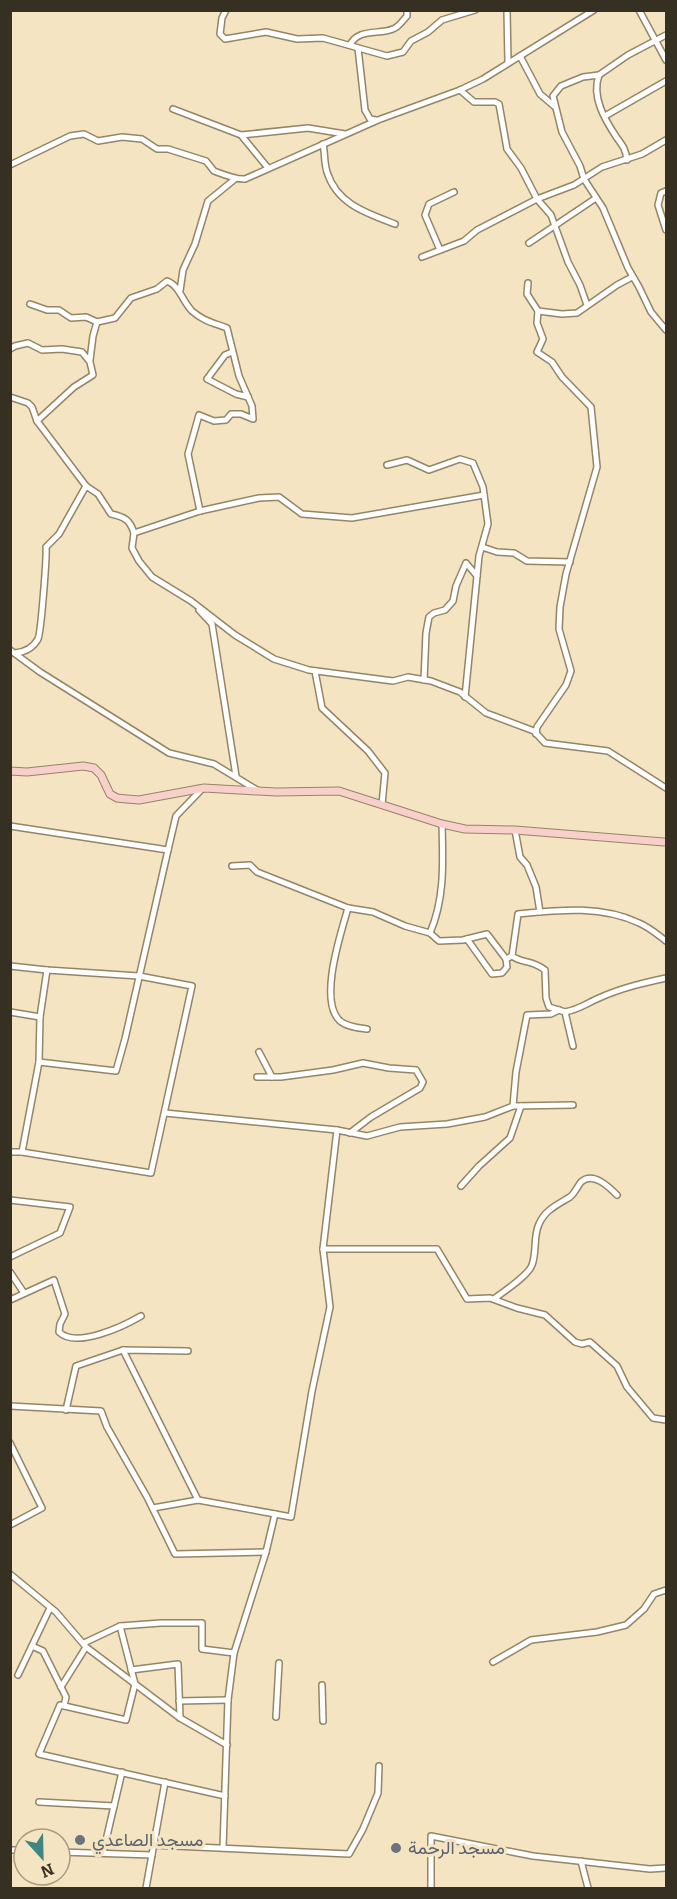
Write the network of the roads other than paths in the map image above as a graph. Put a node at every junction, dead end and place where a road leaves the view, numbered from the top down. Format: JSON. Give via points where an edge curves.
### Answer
{"nodes":[{"id":1,"x":226,"y":10,"type":"edge"},
{"id":2,"x":407,"y":10,"type":"edge"},
{"id":3,"x":475,"y":10,"type":"edge"},
{"id":4,"x":507,"y":10,"type":"edge"},
{"id":5,"x":594,"y":10,"type":"edge"},
{"id":6,"x":639,"y":10,"type":"edge"},
{"id":7,"x":666,"y":35,"type":"edge"},
{"id":8,"x":655,"y":40,"type":"junction"},
{"id":9,"x":350,"y":45,"type":"junction"},
{"id":10,"x":358,"y":48,"type":"junction"},
{"id":11,"x":520,"y":56,"type":"junction"},
{"id":12,"x":666,"y":60,"type":"edge"},
{"id":13,"x":508,"y":63,"type":"junction"},
{"id":14,"x":599,"y":75,"type":"junction"},
{"id":15,"x":666,"y":81,"type":"edge"},
{"id":16,"x":460,"y":90,"type":"junction"},
{"id":17,"x":554,"y":106,"type":"junction"},
{"id":18,"x":173,"y":109,"type":"dead end"},
{"id":19,"x":605,"y":116,"type":"junction"},
{"id":20,"x":378,"y":120,"type":"junction"},
{"id":21,"x":346,"y":134,"type":"junction"},
{"id":22,"x":241,"y":135,"type":"junction"},
{"id":23,"x":666,"y":140,"type":"edge"},
{"id":24,"x":323,"y":144,"type":"junction"},
{"id":25,"x":627,"y":160,"type":"junction"},
{"id":26,"x":10,"y":165,"type":"edge"},
{"id":27,"x":268,"y":168,"type":"junction"},
{"id":28,"x":235,"y":178,"type":"junction"},
{"id":29,"x":584,"y":179,"type":"junction"},
{"id":30,"x":666,"y":191,"type":"edge"},
{"id":31,"x":454,"y":192,"type":"dead end"},
{"id":32,"x":596,"y":198,"type":"junction"},
{"id":33,"x":537,"y":199,"type":"junction"},
{"id":34,"x":395,"y":224,"type":"dead end"},
{"id":35,"x":556,"y":225,"type":"junction"},
{"id":36,"x":666,"y":230,"type":"edge"},
{"id":37,"x":530,"y":243,"type":"dead end"},
{"id":38,"x":440,"y":250,"type":"junction"},
{"id":39,"x":422,"y":257,"type":"dead end"},
{"id":40,"x":632,"y":277,"type":"junction"},
{"id":41,"x":528,"y":283,"type":"dead end"},
{"id":42,"x":180,"y":292,"type":"junction"},
{"id":43,"x":30,"y":304,"type":"dead end"},
{"id":44,"x":587,"y":304,"type":"junction"},
{"id":45,"x":538,"y":311,"type":"junction"},
{"id":46,"x":97,"y":322,"type":"junction"},
{"id":47,"x":666,"y":330,"type":"edge"},
{"id":48,"x":10,"y":349,"type":"edge"},
{"id":49,"x":232,"y":352,"type":"junction"},
{"id":50,"x":90,"y":362,"type":"junction"},
{"id":51,"x":10,"y":397,"type":"edge"},
{"id":52,"x":248,"y":397,"type":"junction"},
{"id":53,"x":37,"y":421,"type":"junction"},
{"id":54,"x":387,"y":465,"type":"dead end"},
{"id":55,"x":86,"y":486,"type":"junction"},
{"id":56,"x":484,"y":495,"type":"junction"},
{"id":57,"x":200,"y":511,"type":"junction"},
{"id":58,"x":134,"y":533,"type":"junction"},
{"id":59,"x":482,"y":548,"type":"junction"},
{"id":60,"x":570,"y":562,"type":"junction"},
{"id":61,"x":477,"y":576,"type":"junction"},
{"id":62,"x":191,"y":601,"type":"junction"},
{"id":63,"x":13,"y":652,"type":"edge"},
{"id":64,"x":315,"y":671,"type":"junction"},
{"id":65,"x":424,"y":680,"type":"junction"},
{"id":66,"x":465,"y":697,"type":"junction"},
{"id":67,"x":536,"y":734,"type":"junction"},
{"id":68,"x":10,"y":771,"type":"edge"},
{"id":69,"x":236,"y":776,"type":"junction"},
{"id":70,"x":204,"y":788,"type":"junction"},
{"id":71,"x":666,"y":788,"type":"edge"},
{"id":72,"x":258,"y":791,"type":"junction"},
{"id":73,"x":382,"y":804,"type":"junction"},
{"id":74,"x":442,"y":824,"type":"junction"},
{"id":75,"x":10,"y":826,"type":"edge"},
{"id":76,"x":515,"y":830,"type":"junction"},
{"id":77,"x":666,"y":842,"type":"edge"},
{"id":78,"x":168,"y":850,"type":"junction"},
{"id":79,"x":232,"y":866,"type":"dead end"},
{"id":80,"x":348,"y":908,"type":"junction"},
{"id":81,"x":540,"y":912,"type":"junction"},
{"id":82,"x":430,"y":933,"type":"junction"},
{"id":83,"x":466,"y":939,"type":"junction"},
{"id":84,"x":666,"y":941,"type":"edge"},
{"id":85,"x":509,"y":957,"type":"junction"},
{"id":86,"x":10,"y":966,"type":"edge"},
{"id":87,"x":47,"y":970,"type":"junction"},
{"id":88,"x":139,"y":976,"type":"junction"},
{"id":89,"x":666,"y":978,"type":"edge"},
{"id":90,"x":562,"y":1011,"type":"junction"},
{"id":91,"x":10,"y":1012,"type":"edge"},
{"id":92,"x":40,"y":1017,"type":"junction"},
{"id":93,"x":367,"y":1029,"type":"dead end"},
{"id":94,"x":573,"y":1046,"type":"dead end"},
{"id":95,"x":259,"y":1052,"type":"dead end"},
{"id":96,"x":39,"y":1062,"type":"junction"},
{"id":97,"x":257,"y":1077,"type":"dead end"},
{"id":98,"x":272,"y":1077,"type":"junction"},
{"id":99,"x":573,"y":1105,"type":"dead end"},
{"id":100,"x":513,"y":1106,"type":"junction"},
{"id":101,"x":521,"y":1106,"type":"junction"},
{"id":102,"x":165,"y":1113,"type":"junction"},
{"id":103,"x":338,"y":1130,"type":"junction"},
{"id":104,"x":350,"y":1133,"type":"junction"},
{"id":105,"x":10,"y":1152,"type":"edge"},
{"id":106,"x":22,"y":1152,"type":"junction"},
{"id":107,"x":461,"y":1186,"type":"dead end"},
{"id":108,"x":617,"y":1196,"type":"dead end"},
{"id":109,"x":10,"y":1200,"type":"edge"},
{"id":110,"x":323,"y":1249,"type":"junction"},
{"id":111,"x":10,"y":1257,"type":"edge"},
{"id":112,"x":10,"y":1272,"type":"edge"},
{"id":113,"x":24,"y":1293,"type":"junction"},
{"id":114,"x":494,"y":1299,"type":"junction"},
{"id":115,"x":10,"y":1300,"type":"edge"},
{"id":116,"x":141,"y":1316,"type":"dead end"},
{"id":117,"x":123,"y":1350,"type":"junction"},
{"id":118,"x":188,"y":1351,"type":"dead end"},
{"id":119,"x":10,"y":1406,"type":"edge"},
{"id":120,"x":66,"y":1410,"type":"junction"},
{"id":121,"x":666,"y":1420,"type":"edge"},
{"id":122,"x":10,"y":1443,"type":"edge"},
{"id":123,"x":13,"y":1453,"type":"edge"},
{"id":124,"x":198,"y":1500,"type":"junction"},
{"id":125,"x":153,"y":1508,"type":"junction"},
{"id":126,"x":275,"y":1514,"type":"junction"},
{"id":127,"x":10,"y":1525,"type":"edge"},
{"id":128,"x":266,"y":1552,"type":"junction"},
{"id":129,"x":10,"y":1574,"type":"edge"},
{"id":130,"x":666,"y":1590,"type":"edge"},
{"id":131,"x":50,"y":1608,"type":"junction"},
{"id":132,"x":120,"y":1626,"type":"junction"},
{"id":133,"x":85,"y":1645,"type":"junction"},
{"id":134,"x":32,"y":1646,"type":"junction"},
{"id":135,"x":234,"y":1653,"type":"junction"},
{"id":136,"x":493,"y":1662,"type":"dead end"},
{"id":137,"x":279,"y":1663,"type":"dead end"},
{"id":138,"x":131,"y":1670,"type":"junction"},
{"id":139,"x":18,"y":1675,"type":"dead end"},
{"id":140,"x":135,"y":1684,"type":"junction"},
{"id":141,"x":322,"y":1685,"type":"dead end"},
{"id":142,"x":61,"y":1687,"type":"junction"},
{"id":143,"x":228,"y":1700,"type":"junction"},
{"id":144,"x":179,"y":1701,"type":"junction"},
{"id":145,"x":64,"y":1706,"type":"junction"},
{"id":146,"x":276,"y":1717,"type":"dead end"},
{"id":147,"x":180,"y":1718,"type":"junction"},
{"id":148,"x":322,"y":1721,"type":"dead end"},
{"id":149,"x":227,"y":1745,"type":"junction"},
{"id":150,"x":379,"y":1766,"type":"dead end"},
{"id":151,"x":122,"y":1772,"type":"junction"},
{"id":152,"x":165,"y":1782,"type":"junction"},
{"id":153,"x":225,"y":1796,"type":"junction"},
{"id":154,"x":39,"y":1802,"type":"dead end"},
{"id":155,"x":114,"y":1806,"type":"junction"},
{"id":156,"x":153,"y":1845,"type":"junction"},
{"id":157,"x":223,"y":1848,"type":"junction"},
{"id":158,"x":72,"y":1852,"type":"edge"},
{"id":159,"x":103,"y":1853,"type":"junction"},
{"id":160,"x":152,"y":1855,"type":"junction"},
{"id":161,"x":581,"y":1860,"type":"junction"},
{"id":162,"x":666,"y":1868,"type":"edge"},
{"id":163,"x":146,"y":1888,"type":"edge"},
{"id":164,"x":430,"y":1888,"type":"edge"},
{"id":165,"x":588,"y":1888,"type":"edge"}],
"edges":[{"from":1,"to":9,"type":"street","via":[[220,34],[225,39],[266,32]]},
{"from":2,"to":9,"type":"street","via":[[407,16],[393,29],[361,35]]},
{"from":3,"to":10,"type":"street","via":[[442,20],[398,55]]},
{"from":4,"to":13,"type":"street"},
{"from":5,"to":11,"type":"street"},
{"from":6,"to":8,"type":"street"},
{"from":7,"to":8,"type":"street"},
{"from":8,"to":12,"type":"street"},
{"from":8,"to":14,"type":"street"},
{"from":9,"to":10,"type":"street"},
{"from":10,"to":20,"type":"street","via":[[365,110],[370,119]]},
{"from":11,"to":13,"type":"street"},
{"from":11,"to":17,"type":"street","via":[[540,94]]},
{"from":13,"to":16,"type":"street"},
{"from":14,"to":17,"type":"street","via":[[561,86],[552,96]]},
{"from":14,"to":19,"type":"street","via":[[595,93]]},
{"from":15,"to":19,"type":"street"},
{"from":16,"to":20,"type":"street"},
{"from":16,"to":33,"type":"street","via":[[474,102],[499,104],[507,149]]},
{"from":17,"to":29,"type":"street"},
{"from":18,"to":22,"type":"street"},
{"from":19,"to":25,"type":"street","via":[[623,145]]},
{"from":20,"to":21,"type":"street"},
{"from":21,"to":22,"type":"street","via":[[308,128]]},
{"from":21,"to":24,"type":"street"},
{"from":22,"to":27,"type":"street"},
{"from":23,"to":25,"type":"street"},
{"from":24,"to":27,"type":"street"},
{"from":24,"to":34,"type":"street","via":[[326,171],[339,196],[357,209]]},
{"from":25,"to":29,"type":"street","via":[[602,167]]},
{"from":26,"to":28,"type":"street","via":[[70,136],[84,134],[98,141],[142,139],[157,149],[206,161],[214,171]]},
{"from":27,"to":28,"type":"street"},
{"from":28,"to":42,"type":"street","via":[[208,201],[183,270]]},
{"from":29,"to":32,"type":"street"},
{"from":29,"to":33,"type":"street"},
{"from":30,"to":36,"type":"street","via":[[661,193],[658,205]]},
{"from":31,"to":38,"type":"street","via":[[429,204],[425,215]]},
{"from":32,"to":35,"type":"street"},
{"from":32,"to":40,"type":"street"},
{"from":33,"to":35,"type":"street"},
{"from":33,"to":38,"type":"street","via":[[477,230],[464,241]]},
{"from":35,"to":37,"type":"street"},
{"from":35,"to":44,"type":"street"},
{"from":38,"to":39,"type":"street"},
{"from":40,"to":44,"type":"street"},
{"from":40,"to":47,"type":"street"},
{"from":41,"to":45,"type":"street","via":[[527,294]]},
{"from":42,"to":46,"type":"street","via":[[165,281],[157,289],[131,298],[115,318]]},
{"from":42,"to":49,"type":"street","via":[[198,316],[227,328]]},
{"from":43,"to":46,"type":"street","via":[[59,310],[70,318],[86,317]]},
{"from":44,"to":45,"type":"street","via":[[572,314]]},
{"from":45,"to":60,"type":"street","via":[[537,323],[543,339],[537,352],[552,363],[592,412],[597,466]]},
{"from":46,"to":50,"type":"street"},
{"from":48,"to":50,"type":"street","via":[[28,344],[42,350],[76,350]]},
{"from":49,"to":52,"type":"street"},
{"from":49,"to":52,"type":"street","via":[[225,355],[207,379]]},
{"from":50,"to":53,"type":"street","via":[[93,375]]},
{"from":51,"to":53,"type":"street","via":[[28,403]]},
{"from":52,"to":57,"type":"street","via":[[253,419],[231,414],[226,420],[214,421],[199,415],[188,454]]},
{"from":53,"to":55,"type":"street"},
{"from":54,"to":56,"type":"street","via":[[407,460],[429,470],[460,459],[473,463]]},
{"from":55,"to":58,"type":"street","via":[[98,494],[111,514],[131,523]]},
{"from":55,"to":63,"type":"street","via":[[59,534],[46,547],[40,633],[30,648]]},
{"from":56,"to":57,"type":"street","via":[[352,518],[302,514],[279,497]]},
{"from":56,"to":59,"type":"street","via":[[488,524]]},
{"from":57,"to":58,"type":"street"},
{"from":58,"to":62,"type":"street","via":[[132,548],[152,577]]},
{"from":59,"to":60,"type":"street","via":[[514,553],[526,561]]},
{"from":59,"to":61,"type":"street"},
{"from":60,"to":67,"type":"street","via":[[559,629],[571,671]]},
{"from":61,"to":65,"type":"street","via":[[466,563],[453,601],[429,617]]},
{"from":61,"to":66,"type":"street"},
{"from":62,"to":64,"type":"street","via":[[256,649],[274,659]]},
{"from":62,"to":69,"type":"street","via":[[212,624]]},
{"from":63,"to":69,"type":"street","via":[[169,753],[214,764]]},
{"from":64,"to":65,"type":"street","via":[[393,681],[408,677]]},
{"from":64,"to":73,"type":"street","via":[[322,708],[368,751],[385,773]]},
{"from":65,"to":66,"type":"street"},
{"from":66,"to":67,"type":"street","via":[[486,713]]},
{"from":67,"to":71,"type":"street","via":[[545,743],[608,751]]},
{"from":68,"to":70,"type":"street","via":[[94,768],[110,794],[127,800]]},
{"from":69,"to":72,"type":"street"},
{"from":70,"to":72,"type":"street"},
{"from":70,"to":78,"type":"street","via":[[176,816]]},
{"from":72,"to":73,"type":"street","via":[[339,791]]},
{"from":73,"to":74,"type":"street"},
{"from":74,"to":76,"type":"street","via":[[465,829]]},
{"from":74,"to":82,"type":"street","via":[[439,913]]},
{"from":75,"to":78,"type":"street"},
{"from":76,"to":77,"type":"street"},
{"from":76,"to":81,"type":"street","via":[[520,857],[536,888]]},
{"from":78,"to":88,"type":"street"},
{"from":79,"to":80,"type":"street","via":[[250,865],[257,872]]},
{"from":80,"to":82,"type":"street","via":[[374,912]]},
{"from":80,"to":93,"type":"street","via":[[336,949],[331,998],[340,1021]]},
{"from":81,"to":84,"type":"street","via":[[600,911],[639,923]]},
{"from":81,"to":85,"type":"street","via":[[518,914]]},
{"from":82,"to":83,"type":"street","via":[[439,941]]},
{"from":83,"to":85,"type":"street","via":[[488,934]]},
{"from":83,"to":85,"type":"street","via":[[492,974],[502,973]]},
{"from":85,"to":90,"type":"street","via":[[535,962],[545,970],[549,1007]]},
{"from":86,"to":87,"type":"street"},
{"from":87,"to":88,"type":"street"},
{"from":87,"to":92,"type":"street"},
{"from":88,"to":96,"type":"street","via":[[116,1071]]},
{"from":88,"to":102,"type":"street","via":[[192,986]]},
{"from":89,"to":90,"type":"street","via":[[635,984],[581,1009]]},
{"from":90,"to":94,"type":"street"},
{"from":90,"to":100,"type":"street","via":[[527,1015]]},
{"from":91,"to":92,"type":"street"},
{"from":92,"to":96,"type":"street"},
{"from":95,"to":98,"type":"street"},
{"from":96,"to":106,"type":"street"},
{"from":97,"to":98,"type":"street"},
{"from":98,"to":104,"type":"street","via":[[363,1063],[416,1070],[423,1082],[420,1088]]},
{"from":99,"to":101,"type":"street"},
{"from":100,"to":101,"type":"street"},
{"from":100,"to":104,"type":"street","via":[[485,1117],[447,1124],[400,1127],[367,1136]]},
{"from":101,"to":107,"type":"street","via":[[510,1138]]},
{"from":102,"to":103,"type":"street"},
{"from":102,"to":106,"type":"street","via":[[151,1173]]},
{"from":103,"to":104,"type":"street"},
{"from":103,"to":110,"type":"street"},
{"from":105,"to":106,"type":"street"},
{"from":108,"to":114,"type":"street","via":[[597,1180],[581,1182],[573,1195],[544,1214],[535,1234],[532,1266]]},
{"from":109,"to":111,"type":"street","via":[[70,1207],[60,1233]]},
{"from":110,"to":114,"type":"street","via":[[437,1249],[467,1299]]},
{"from":110,"to":126,"type":"street","via":[[330,1307],[291,1517]]},
{"from":112,"to":113,"type":"street"},
{"from":113,"to":115,"type":"street"},
{"from":113,"to":116,"type":"street","via":[[54,1280],[65,1314],[59,1332],[63,1336],[106,1334]]},
{"from":114,"to":121,"type":"street","via":[[545,1315],[575,1342],[590,1342],[617,1366],[627,1387],[653,1418]]},
{"from":117,"to":118,"type":"street"},
{"from":117,"to":120,"type":"street","via":[[76,1366]]},
{"from":117,"to":124,"type":"street"},
{"from":119,"to":120,"type":"street"},
{"from":120,"to":125,"type":"street","via":[[101,1412]]},
{"from":122,"to":123,"type":"street"},
{"from":123,"to":127,"type":"street","via":[[42,1508]]},
{"from":124,"to":125,"type":"street"},
{"from":124,"to":126,"type":"street"},
{"from":125,"to":128,"type":"street","via":[[175,1554]]},
{"from":126,"to":128,"type":"street"},
{"from":128,"to":135,"type":"street"},
{"from":129,"to":131,"type":"street"},
{"from":130,"to":136,"type":"street","via":[[654,1594],[626,1625],[531,1640]]},
{"from":131,"to":133,"type":"street"},
{"from":131,"to":134,"type":"street"},
{"from":132,"to":133,"type":"street"},
{"from":132,"to":135,"type":"street","via":[[202,1623],[202,1649]]},
{"from":132,"to":138,"type":"street"},
{"from":133,"to":140,"type":"street"},
{"from":133,"to":142,"type":"street"},
{"from":134,"to":139,"type":"street"},
{"from":134,"to":142,"type":"street","via":[[43,1651]]},
{"from":135,"to":143,"type":"street"},
{"from":137,"to":146,"type":"street"},
{"from":138,"to":140,"type":"street"},
{"from":138,"to":144,"type":"street","via":[[178,1664]]},
{"from":140,"to":145,"type":"street","via":[[126,1720]]},
{"from":140,"to":147,"type":"street"},
{"from":141,"to":148,"type":"street"},
{"from":142,"to":145,"type":"street","via":[[66,1696]]},
{"from":143,"to":144,"type":"street"},
{"from":143,"to":149,"type":"street"},
{"from":144,"to":147,"type":"street"},
{"from":145,"to":151,"type":"street","via":[[60,1706],[39,1754]]},
{"from":147,"to":149,"type":"street"},
{"from":149,"to":153,"type":"street"},
{"from":150,"to":157,"type":"street","via":[[378,1793],[349,1854]]},
{"from":151,"to":152,"type":"street"},
{"from":151,"to":155,"type":"street"},
{"from":152,"to":153,"type":"street"},
{"from":152,"to":156,"type":"street"},
{"from":153,"to":157,"type":"street"},
{"from":154,"to":155,"type":"street"},
{"from":155,"to":159,"type":"street"},
{"from":156,"to":157,"type":"street"},
{"from":156,"to":160,"type":"street"},
{"from":158,"to":159,"type":"street"},
{"from":159,"to":160,"type":"street"},
{"from":160,"to":163,"type":"street"},
{"from":161,"to":162,"type":"street"},
{"from":161,"to":164,"type":"street","via":[[533,1856],[431,1836]]},
{"from":161,"to":165,"type":"street"}]}
